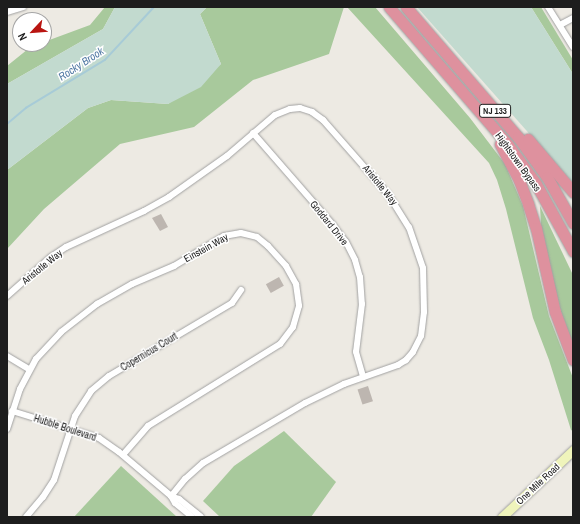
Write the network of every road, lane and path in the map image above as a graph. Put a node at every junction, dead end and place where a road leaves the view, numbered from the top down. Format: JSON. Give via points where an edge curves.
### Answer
{"nodes":[{"id":1,"x":23,"y":7,"type":"edge"},
{"id":2,"x":389,"y":7,"type":"edge"},
{"id":3,"x":406,"y":7,"type":"edge"},
{"id":4,"x":548,"y":7,"type":"edge"},
{"id":5,"x":7,"y":12,"type":"edge"},
{"id":6,"x":573,"y":18,"type":"edge"},
{"id":7,"x":560,"y":25,"type":"junction"},
{"id":8,"x":573,"y":47,"type":"edge"},
{"id":9,"x":452,"y":59,"type":"junction"},
{"id":10,"x":471,"y":102,"type":"junction"},
{"id":11,"x":253,"y":134,"type":"junction"},
{"id":12,"x":573,"y":192,"type":"edge"},
{"id":13,"x":573,"y":223,"type":"edge"},
{"id":14,"x":573,"y":251,"type":"edge"},
{"id":15,"x":241,"y":290,"type":"dead end"},
{"id":16,"x":7,"y":296,"type":"edge"},
{"id":17,"x":7,"y":356,"type":"edge"},
{"id":18,"x":573,"y":360,"type":"edge"},
{"id":19,"x":29,"y":369,"type":"junction"},
{"id":20,"x":363,"y":377,"type":"junction"},
{"id":21,"x":12,"y":411,"type":"junction"},
{"id":22,"x":7,"y":429,"type":"edge"},
{"id":23,"x":72,"y":429,"type":"junction"},
{"id":24,"x":573,"y":450,"type":"edge"},
{"id":25,"x":123,"y":455,"type":"junction"},
{"id":26,"x":171,"y":496,"type":"junction"},
{"id":27,"x":26,"y":517,"type":"edge"},
{"id":28,"x":192,"y":517,"type":"edge"},
{"id":29,"x":201,"y":517,"type":"edge"},
{"id":30,"x":502,"y":517,"type":"edge"}],
"edges":[{"from":1,"to":5,"type":"street"},
{"from":2,"to":10,"type":"highway","name":"Hightstown Bypass","number":"NJ 133"},
{"from":3,"to":9,"type":"highway","name":"Hightstown Bypass","number":"NJ 133"},
{"from":4,"to":7,"type":"street"},
{"from":6,"to":7,"type":"street"},
{"from":7,"to":8,"type":"street"},
{"from":9,"to":12,"type":"highway","via":[[520,130]]},
{"from":9,"to":13,"type":"highway","name":"Hightstown Bypass","number":"NJ 133","via":[[529,152]]},
{"from":10,"to":14,"type":"highway","name":"Hightstown Bypass","number":"NJ 133","via":[[508,145],[536,184]]},
{"from":10,"to":18,"type":"highway","via":[[502,147],[528,204],[555,312]]},
{"from":11,"to":16,"type":"street","name":"Aristotle Way","via":[[169,197],[66,247]]},
{"from":11,"to":20,"type":"street","name":"Goddard Drive","via":[[340,234],[355,260],[360,277],[362,304],[356,352]]},
{"from":11,"to":20,"type":"street","name":"Aristotle Way","via":[[284,110],[300,108],[316,114],[388,194],[409,227],[419,255],[424,282],[421,336],[406,360]]},
{"from":15,"to":23,"type":"street","name":"Copernicus Court","via":[[232,303],[100,382],[82,403]]},
{"from":17,"to":19,"type":"street"},
{"from":19,"to":21,"type":"street","name":"Einstein Way"},
{"from":19,"to":25,"type":"street","name":"Einstein Way","via":[[46,346],[61,332],[117,292],[163,272],[224,236],[241,233],[263,241],[290,271],[296,284],[299,306],[293,328],[280,344],[148,426]]},
{"from":20,"to":26,"type":"street","name":"Aristotle Way","via":[[305,403],[203,463]]},
{"from":21,"to":22,"type":"street","name":"Einstein Way"},
{"from":21,"to":23,"type":"street","name":"Hubble Boulevard"},
{"from":23,"to":25,"type":"street","name":"Hubble Boulevard","via":[[99,438]]},
{"from":23,"to":27,"type":"street","name":"Copernicus Court","via":[[54,480]]},
{"from":24,"to":30,"type":"street","name":"One Mile Road"},
{"from":25,"to":26,"type":"street","name":"Hubble Boulevard"},
{"from":26,"to":28,"type":"street","name":"Hubble Boulevard","via":[[175,503]]},
{"from":26,"to":29,"type":"street","name":"Hubble Boulevard","via":[[179,499]]}]}
